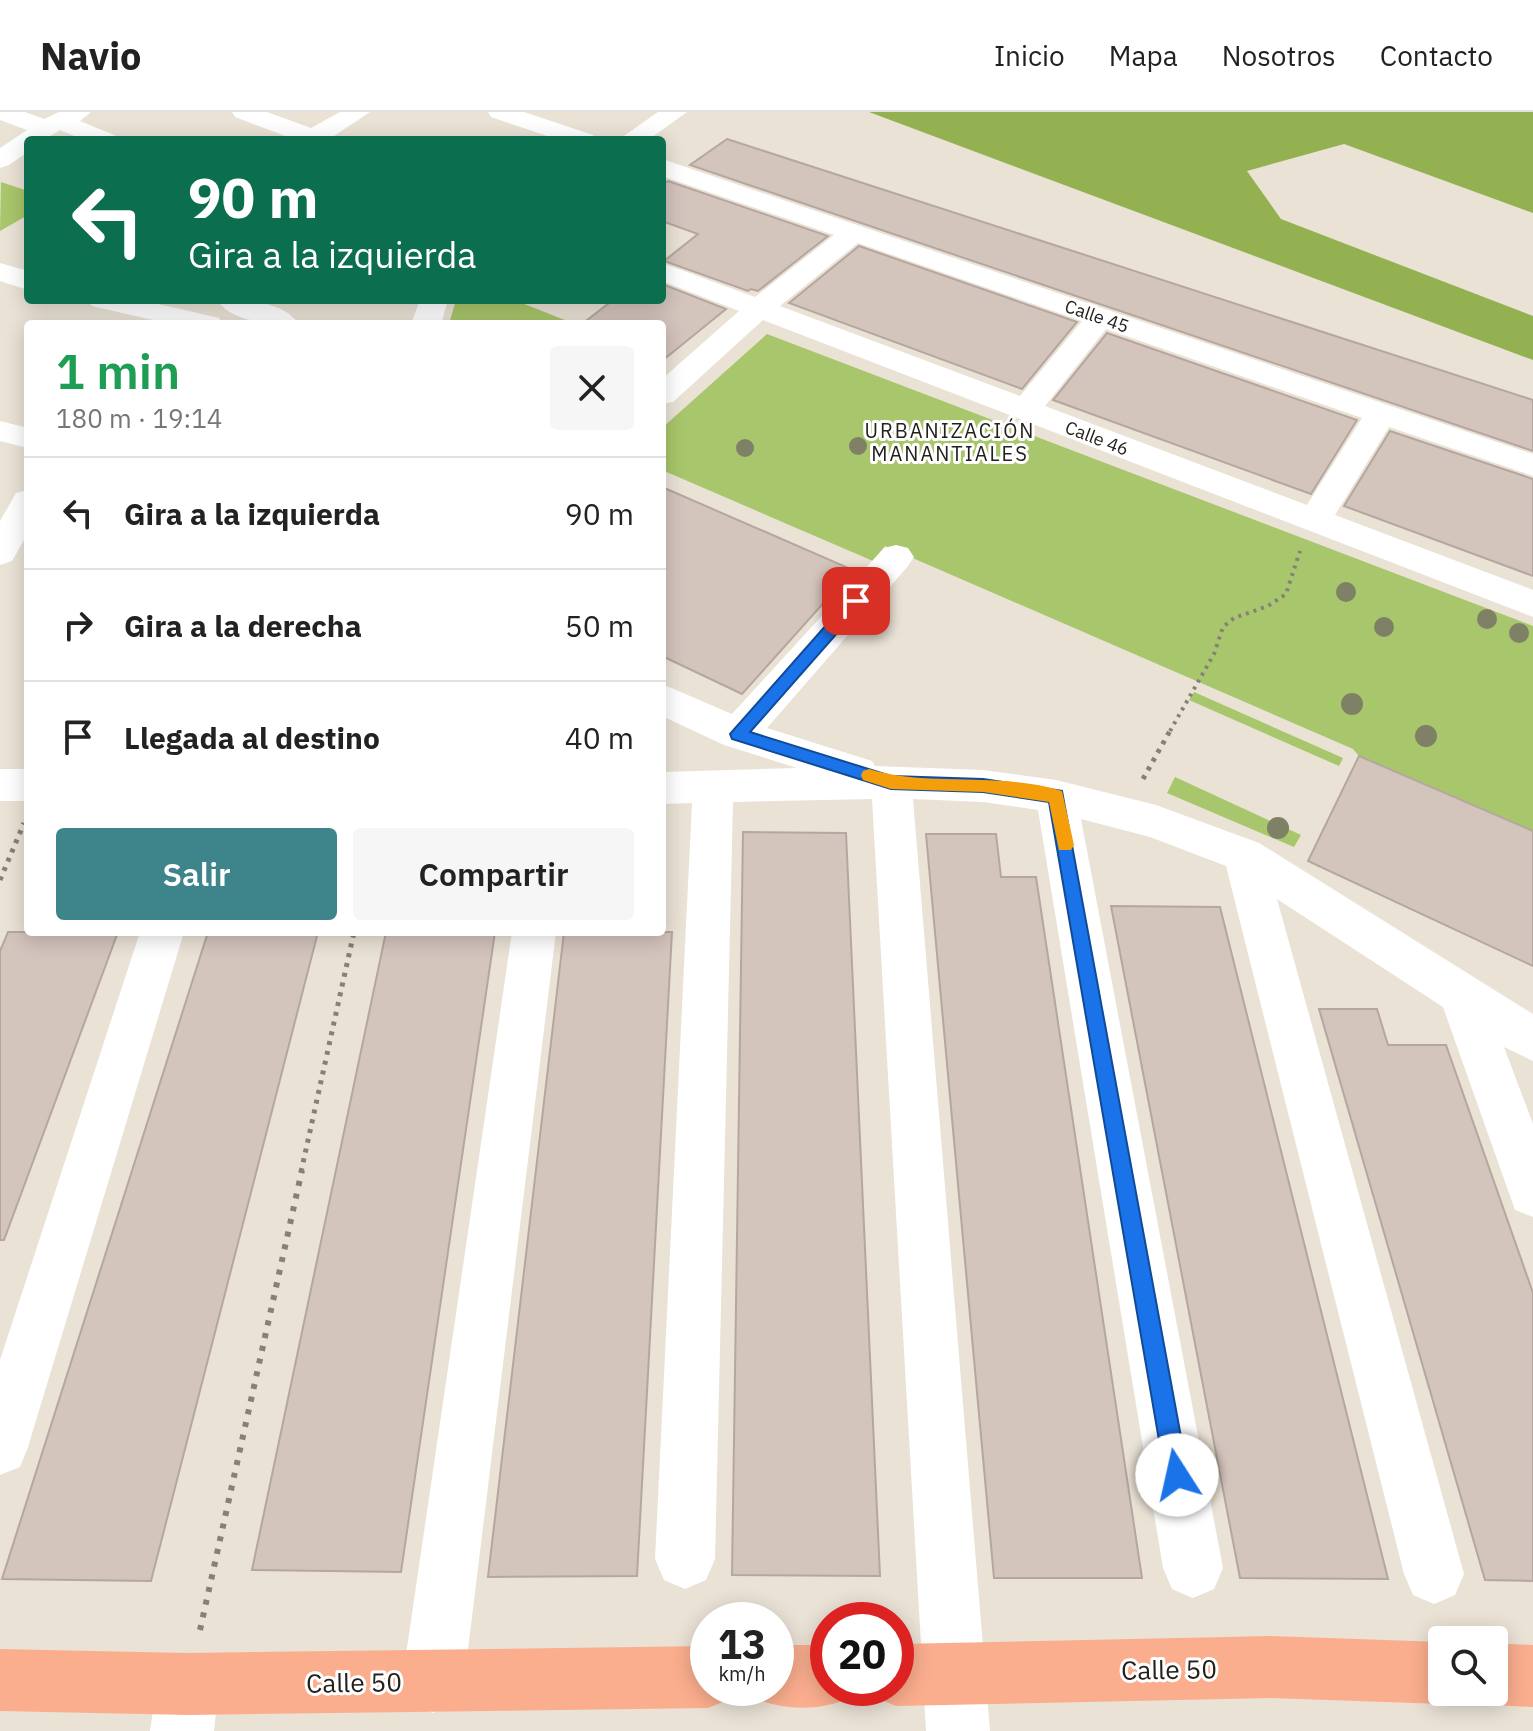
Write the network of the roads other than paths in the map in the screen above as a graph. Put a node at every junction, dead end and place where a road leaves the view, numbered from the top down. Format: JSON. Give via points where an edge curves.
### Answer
{"nodes":[{"id":1,"x":2,"y":112,"type":"edge"},
{"id":2,"x":244,"y":112,"type":"edge"},
{"id":3,"x":358,"y":112,"type":"edge"},
{"id":4,"x":675,"y":112,"type":"edge"},
{"id":5,"x":512,"y":114,"type":"edge"},
{"id":6,"x":61,"y":120,"type":"edge"},
{"id":7,"x":37,"y":136,"type":"edge"},
{"id":8,"x":96,"y":136,"type":"edge"},
{"id":9,"x":306,"y":136,"type":"edge"},
{"id":10,"x":319,"y":136,"type":"edge"},
{"id":11,"x":573,"y":136,"type":"edge"},
{"id":12,"x":637,"y":136,"type":"edge"},
{"id":13,"x":24,"y":144,"type":"edge"},
{"id":14,"x":0,"y":160,"type":"edge"},
{"id":15,"x":666,"y":168,"type":"edge"},
{"id":16,"x":853,"y":234,"type":"junction"},
{"id":17,"x":0,"y":271,"type":"edge"},
{"id":18,"x":666,"y":273,"type":"edge"},
{"id":19,"x":24,"y":280,"type":"edge"},
{"id":20,"x":120,"y":304,"type":"edge"},
{"id":21,"x":240,"y":304,"type":"edge"},
{"id":22,"x":759,"y":308,"type":"junction"},
{"id":23,"x":1100,"y":317,"type":"junction"},
{"id":24,"x":191,"y":320,"type":"edge"},
{"id":25,"x":275,"y":320,"type":"edge"},
{"id":26,"x":666,"y":391,"type":"edge"},
{"id":27,"x":1025,"y":410,"type":"junction"},
{"id":28,"x":1381,"y":413,"type":"junction"},
{"id":29,"x":0,"y":431,"type":"edge"},
{"id":30,"x":24,"y":437,"type":"edge"},
{"id":31,"x":1533,"y":465,"type":"edge"},
{"id":32,"x":24,"y":508,"type":"edge"},
{"id":33,"x":1314,"y":521,"type":"junction"},
{"id":34,"x":0,"y":553,"type":"edge"},
{"id":35,"x":896,"y":557,"type":"dead end"},
{"id":36,"x":1533,"y":604,"type":"edge"},
{"id":37,"x":666,"y":701,"type":"edge"},
{"id":38,"x":738,"y":734,"type":"junction"},
{"id":39,"x":891,"y":782,"type":"junction"},
{"id":40,"x":0,"y":785,"type":"edge"},
{"id":41,"x":24,"y":785,"type":"edge"},
{"id":42,"x":713,"y":787,"type":"junction"},
{"id":43,"x":666,"y":788,"type":"edge"},
{"id":44,"x":1056,"y":796,"type":"junction"},
{"id":45,"x":1244,"y":855,"type":"junction"},
{"id":46,"x":161,"y":936,"type":"edge"},
{"id":47,"x":533,"y":936,"type":"edge"},
{"id":48,"x":1461,"y":993,"type":"junction"},
{"id":49,"x":1533,"y":1040,"type":"edge"},
{"id":50,"x":1533,"y":1192,"type":"edge"},
{"id":51,"x":0,"y":1447,"type":"edge"},
{"id":52,"x":685,"y":1559,"type":"dead end"},
{"id":53,"x":1193,"y":1568,"type":"dead end"},
{"id":54,"x":1434,"y":1574,"type":"dead end"},
{"id":55,"x":1428,"y":1673,"type":"edge"},
{"id":56,"x":1508,"y":1675,"type":"edge"},
{"id":57,"x":1533,"y":1676,"type":"edge"},
{"id":58,"x":690,"y":1677,"type":"edge"},
{"id":59,"x":0,"y":1680,"type":"edge"},
{"id":60,"x":433,"y":1682,"type":"junction"},
{"id":61,"x":935,"y":1693,"type":"edge"},
{"id":62,"x":185,"y":1707,"type":"edge"}],
"edges":[{"from":1,"to":6,"type":"street"},
{"from":2,"to":9,"type":"street"},
{"from":3,"to":10,"type":"street"},
{"from":4,"to":12,"type":"street"},
{"from":5,"to":11,"type":"street"},
{"from":6,"to":7,"type":"street"},
{"from":6,"to":8,"type":"street"},
{"from":13,"to":14,"type":"street"},
{"from":15,"to":16,"type":"street","name":"Calle 45"},
{"from":16,"to":22,"type":"street"},
{"from":16,"to":23,"type":"street","name":"Calle 45"},
{"from":17,"to":19,"type":"street"},
{"from":18,"to":22,"type":"street","name":"Calle 46"},
{"from":20,"to":24,"type":"street"},
{"from":21,"to":25,"type":"street"},
{"from":22,"to":26,"type":"street"},
{"from":22,"to":27,"type":"street","name":"Calle 46"},
{"from":23,"to":27,"type":"street"},
{"from":23,"to":28,"type":"street","name":"Calle 45"},
{"from":27,"to":33,"type":"street","name":"Calle 46"},
{"from":28,"to":31,"type":"street","name":"Calle 45"},
{"from":28,"to":33,"type":"street"},
{"from":29,"to":30,"type":"street"},
{"from":32,"to":34,"type":"street"},
{"from":33,"to":36,"type":"street","name":"Calle 46"},
{"from":35,"to":38,"type":"street"},
{"from":37,"to":38,"type":"street"},
{"from":38,"to":39,"type":"street"},
{"from":39,"to":42,"type":"street"},
{"from":39,"to":44,"type":"street"},
{"from":39,"to":61,"type":"street"},
{"from":40,"to":41,"type":"street"},
{"from":42,"to":43,"type":"street"},
{"from":42,"to":52,"type":"street"},
{"from":44,"to":45,"type":"street","via":[[1130,815]]},
{"from":44,"to":53,"type":"street"},
{"from":45,"to":48,"type":"street"},
{"from":45,"to":54,"type":"street"},
{"from":46,"to":51,"type":"street"},
{"from":47,"to":60,"type":"street"},
{"from":48,"to":49,"type":"street"},
{"from":48,"to":50,"type":"street"},
{"from":55,"to":61,"type":"main road","name":"Calle 50","via":[[1271,1667]]},
{"from":56,"to":57,"type":"main road"},
{"from":58,"to":60,"type":"main road","name":"Calle 50"},
{"from":59,"to":62,"type":"main road","name":"Calle 50"},
{"from":60,"to":62,"type":"main road","name":"Calle 50"}]}
